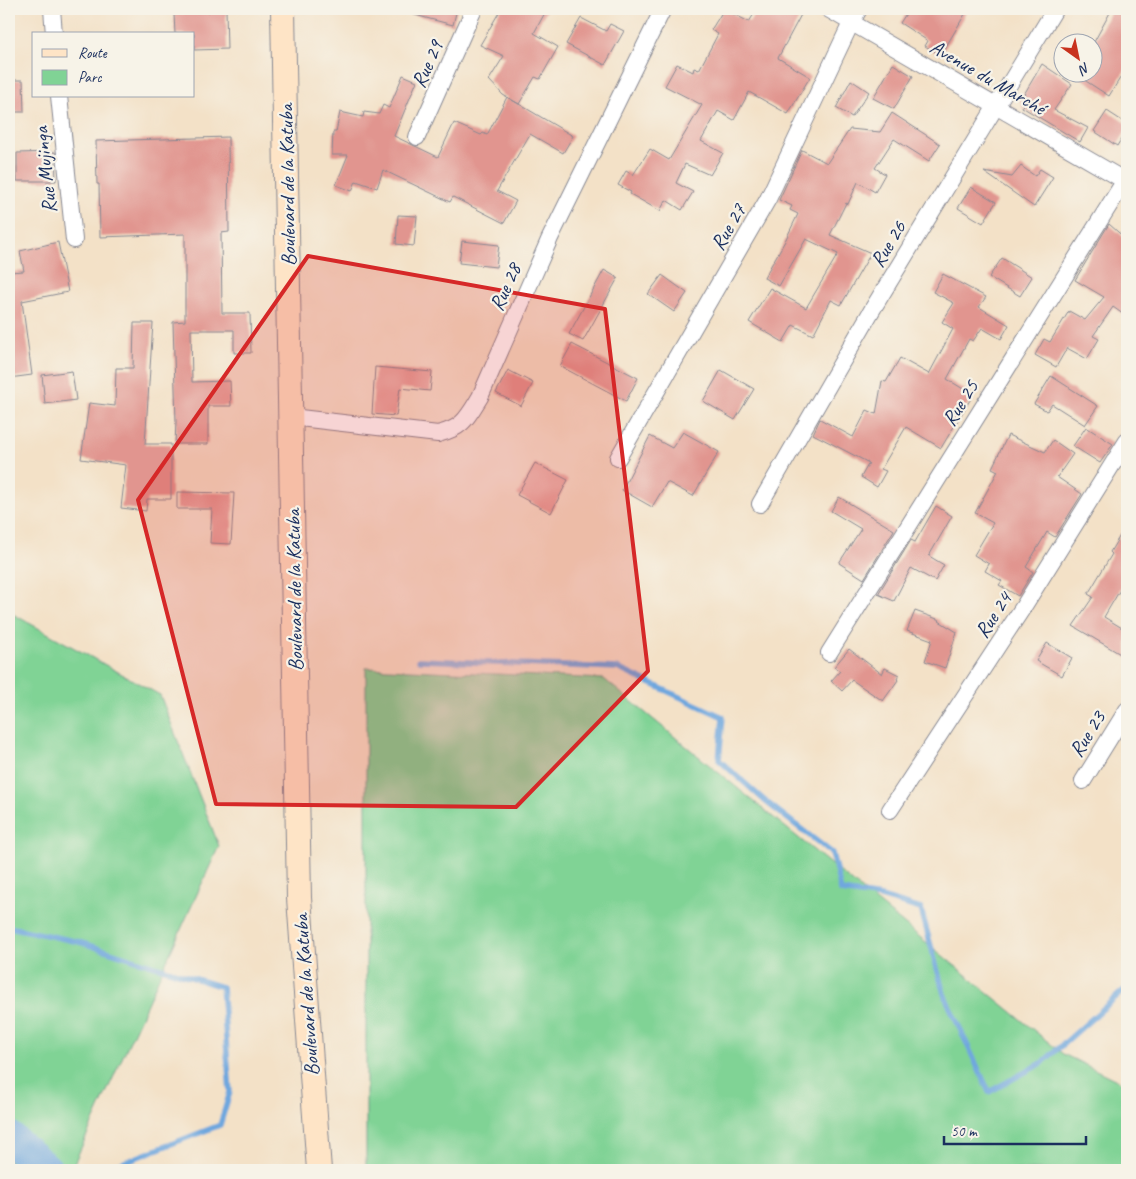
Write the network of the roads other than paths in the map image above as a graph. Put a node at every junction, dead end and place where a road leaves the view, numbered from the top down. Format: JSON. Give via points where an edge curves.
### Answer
{"nodes":[{"id":1,"x":52,"y":9,"type":"edge"},
{"id":2,"x":283,"y":9,"type":"edge"},
{"id":3,"x":474,"y":9,"type":"edge"},
{"id":4,"x":663,"y":9,"type":"edge"},
{"id":5,"x":828,"y":9,"type":"edge"},
{"id":6,"x":1055,"y":9,"type":"edge"},
{"id":7,"x":855,"y":16,"type":"edge"},
{"id":8,"x":54,"y":32,"type":"edge"},
{"id":9,"x":59,"y":98,"type":"edge"},
{"id":10,"x":997,"y":106,"type":"junction"},
{"id":11,"x":417,"y":137,"type":"dead end"},
{"id":12,"x":1126,"y":180,"type":"edge"},
{"id":13,"x":74,"y":240,"type":"dead end"},
{"id":14,"x":291,"y":417,"type":"junction"},
{"id":15,"x":1127,"y":441,"type":"edge"},
{"id":16,"x":618,"y":458,"type":"dead end"},
{"id":17,"x":760,"y":504,"type":"dead end"},
{"id":18,"x":828,"y":653,"type":"dead end"},
{"id":19,"x":1127,"y":710,"type":"edge"},
{"id":20,"x":1083,"y":781,"type":"dead end"},
{"id":21,"x":890,"y":810,"type":"dead end"},
{"id":22,"x":320,"y":1170,"type":"edge"}],
"edges":[{"from":1,"to":8,"type":"street"},
{"from":2,"to":14,"type":"street","name":"Boulevard de la Katuba"},
{"from":3,"to":11,"type":"street","name":"Rue 29"},
{"from":4,"to":14,"type":"street","name":"Rue 28","via":[[550,238],[480,398],[465,421],[453,431],[438,434]]},
{"from":5,"to":7,"type":"street","name":"Avenue du Marché"},
{"from":6,"to":10,"type":"street","name":"Rue 26"},
{"from":7,"to":10,"type":"street","name":"Avenue du Marché"},
{"from":7,"to":16,"type":"street","name":"Rue 27","via":[[768,199]]},
{"from":9,"to":13,"type":"street","name":"Rue Mujinga"},
{"from":10,"to":12,"type":"street","name":"Avenue du Marché"},
{"from":10,"to":17,"type":"street","name":"Rue 26","via":[[872,310]]},
{"from":12,"to":18,"type":"street","name":"Rue 25"},
{"from":14,"to":22,"type":"street","name":"Boulevard de la Katuba","via":[[299,898]]},
{"from":15,"to":21,"type":"street","name":"Rue 24"},
{"from":19,"to":20,"type":"street","name":"Rue 23"}]}
